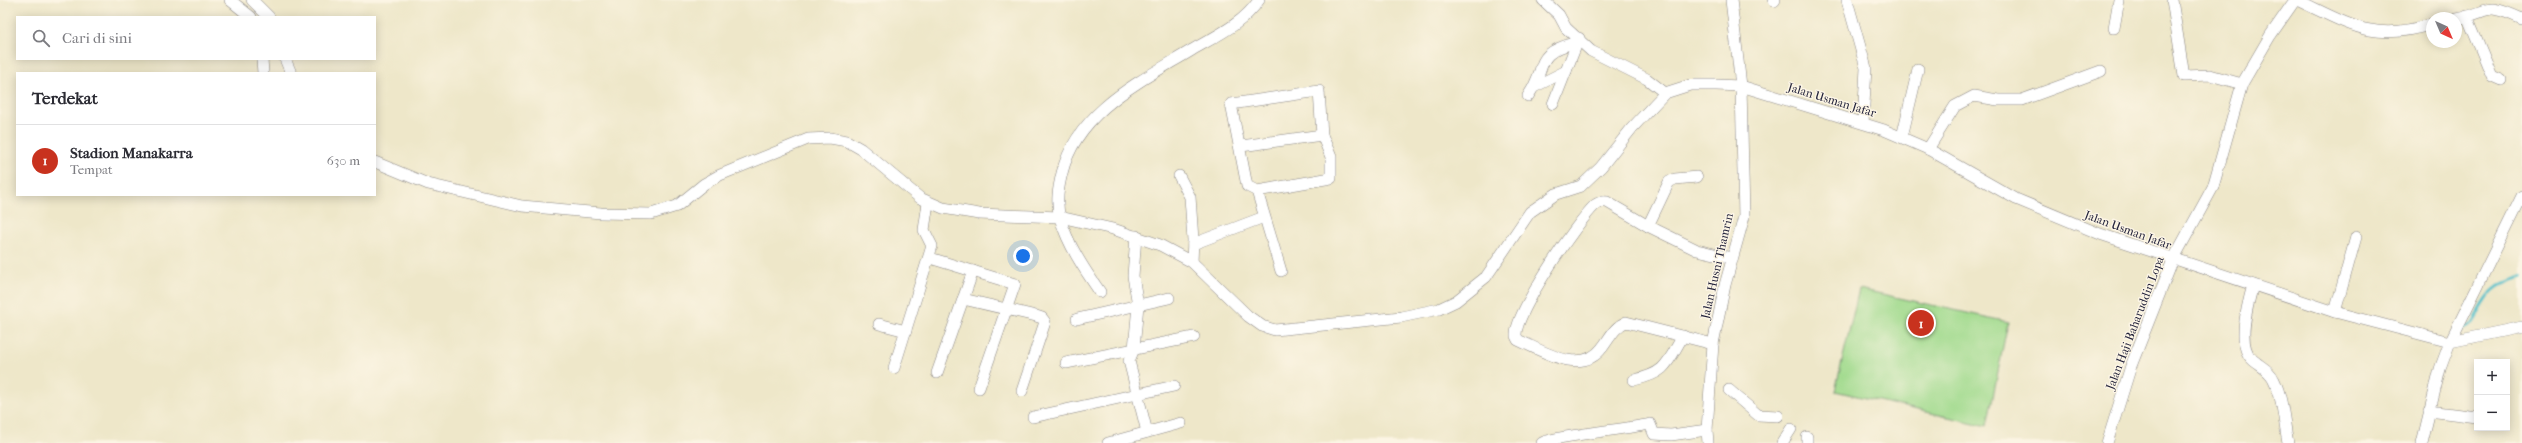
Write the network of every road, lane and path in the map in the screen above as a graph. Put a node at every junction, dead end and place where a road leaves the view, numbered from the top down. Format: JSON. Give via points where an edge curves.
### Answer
{"nodes":[{"id":1,"x":230,"y":0,"type":"edge"},
{"id":2,"x":252,"y":0,"type":"edge"},
{"id":3,"x":1259,"y":0,"type":"edge"},
{"id":4,"x":1544,"y":0,"type":"edge"},
{"id":5,"x":1731,"y":0,"type":"edge"},
{"id":6,"x":1847,"y":0,"type":"edge"},
{"id":7,"x":2119,"y":0,"type":"edge"},
{"id":8,"x":2172,"y":0,"type":"edge"},
{"id":9,"x":2296,"y":0,"type":"edge"},
{"id":10,"x":249,"y":16,"type":"edge"},
{"id":11,"x":268,"y":16,"type":"edge"},
{"id":12,"x":2462,"y":18,"type":"edge"},
{"id":13,"x":2522,"y":18,"type":"edge"},
{"id":14,"x":2462,"y":20,"type":"edge"},
{"id":15,"x":2426,"y":25,"type":"edge"},
{"id":16,"x":2114,"y":28,"type":"dead end"},
{"id":17,"x":1578,"y":40,"type":"junction"},
{"id":18,"x":262,"y":60,"type":"edge"},
{"id":19,"x":285,"y":60,"type":"edge"},
{"id":20,"x":1918,"y":69,"type":"dead end"},
{"id":21,"x":1566,"y":70,"type":"junction"},
{"id":22,"x":2101,"y":71,"type":"dead end"},
{"id":23,"x":263,"y":72,"type":"edge"},
{"id":24,"x":291,"y":72,"type":"edge"},
{"id":25,"x":2500,"y":80,"type":"dead end"},
{"id":26,"x":2242,"y":84,"type":"junction"},
{"id":27,"x":1741,"y":86,"type":"junction"},
{"id":28,"x":1665,"y":93,"type":"junction"},
{"id":29,"x":1553,"y":104,"type":"dead end"},
{"id":30,"x":1863,"y":123,"type":"junction"},
{"id":31,"x":1322,"y":135,"type":"junction"},
{"id":32,"x":1902,"y":137,"type":"junction"},
{"id":33,"x":1240,"y":146,"type":"junction"},
{"id":34,"x":1928,"y":149,"type":"junction"},
{"id":35,"x":376,"y":162,"type":"edge"},
{"id":36,"x":1179,"y":176,"type":"dead end"},
{"id":37,"x":1697,"y":177,"type":"dead end"},
{"id":38,"x":1257,"y":191,"type":"junction"},
{"id":39,"x":2522,"y":196,"type":"edge"},
{"id":40,"x":928,"y":203,"type":"junction"},
{"id":41,"x":1060,"y":217,"type":"junction"},
{"id":42,"x":1264,"y":218,"type":"junction"},
{"id":43,"x":1648,"y":226,"type":"junction"},
{"id":44,"x":1136,"y":236,"type":"junction"},
{"id":45,"x":2356,"y":237,"type":"dead end"},
{"id":46,"x":1193,"y":244,"type":"junction"},
{"id":47,"x":930,"y":258,"type":"junction"},
{"id":48,"x":1732,"y":258,"type":"junction"},
{"id":49,"x":2173,"y":260,"type":"junction"},
{"id":50,"x":1192,"y":262,"type":"junction"},
{"id":51,"x":973,"y":271,"type":"junction"},
{"id":52,"x":1281,"y":271,"type":"dead end"},
{"id":53,"x":2253,"y":285,"type":"junction"},
{"id":54,"x":1100,"y":292,"type":"dead end"},
{"id":55,"x":1169,"y":298,"type":"dead end"},
{"id":56,"x":963,"y":299,"type":"junction"},
{"id":57,"x":1138,"y":305,"type":"junction"},
{"id":58,"x":1006,"y":309,"type":"junction"},
{"id":59,"x":2335,"y":312,"type":"junction"},
{"id":60,"x":1077,"y":319,"type":"dead end"},
{"id":61,"x":879,"y":324,"type":"dead end"},
{"id":62,"x":2522,"y":327,"type":"edge"},
{"id":63,"x":906,"y":331,"type":"junction"},
{"id":64,"x":1683,"y":336,"type":"junction"},
{"id":65,"x":1194,"y":337,"type":"dead end"},
{"id":66,"x":2450,"y":342,"type":"junction"},
{"id":67,"x":1713,"y":344,"type":"junction"},
{"id":68,"x":1134,"y":349,"type":"junction"},
{"id":69,"x":1066,"y":363,"type":"dead end"},
{"id":70,"x":894,"y":368,"type":"dead end"},
{"id":71,"x":937,"y":373,"type":"dead end"},
{"id":72,"x":1634,"y":380,"type":"dead end"},
{"id":73,"x":1174,"y":386,"type":"dead end"},
{"id":74,"x":979,"y":388,"type":"dead end"},
{"id":75,"x":1729,"y":390,"type":"dead end"},
{"id":76,"x":1022,"y":391,"type":"dead end"},
{"id":77,"x":1138,"y":394,"type":"junction"},
{"id":78,"x":2429,"y":411,"type":"junction"},
{"id":79,"x":1778,"y":416,"type":"dead end"},
{"id":80,"x":1033,"y":417,"type":"dead end"},
{"id":81,"x":2474,"y":417,"type":"edge"},
{"id":82,"x":1181,"y":423,"type":"dead end"},
{"id":83,"x":1791,"y":429,"type":"dead end"},
{"id":84,"x":1707,"y":430,"type":"junction"},
{"id":85,"x":1147,"y":432,"type":"junction"},
{"id":86,"x":1108,"y":443,"type":"edge"},
{"id":87,"x":1542,"y":443,"type":"edge"},
{"id":88,"x":1708,"y":443,"type":"edge"},
{"id":89,"x":1782,"y":443,"type":"edge"},
{"id":90,"x":2107,"y":443,"type":"edge"},
{"id":91,"x":2288,"y":443,"type":"edge"},
{"id":92,"x":2422,"y":443,"type":"edge"}],
"edges":[{"from":1,"to":10,"type":"street"},
{"from":2,"to":11,"type":"street"},
{"from":3,"to":41,"type":"street","via":[[1252,10],[1232,27],[1126,91],[1083,128],[1075,138],[1057,192]]},
{"from":4,"to":17,"type":"street"},
{"from":5,"to":27,"type":"street","name":"Jalan Husni Thamrin"},
{"from":6,"to":30,"type":"street","via":[[1866,68]]},
{"from":7,"to":16,"type":"street"},
{"from":8,"to":26,"type":"street","via":[[2184,76],[2210,75]]},
{"from":9,"to":15,"type":"street","via":[[2376,32],[2395,33]]},
{"from":9,"to":26,"type":"street","name":"Jalan Haji Baharuddin Lopa","via":[[2270,36]]},
{"from":12,"to":13,"type":"street","via":[[2489,6]]},
{"from":14,"to":25,"type":"street","via":[[2492,76]]},
{"from":17,"to":21,"type":"street"},
{"from":17,"to":21,"type":"street","via":[[1548,53],[1539,68],[1538,82],[1531,92]]},
{"from":17,"to":28,"type":"street","via":[[1591,52],[1647,79]]},
{"from":18,"to":23,"type":"street"},
{"from":19,"to":24,"type":"street"},
{"from":20,"to":32,"type":"street"},
{"from":21,"to":29,"type":"street"},
{"from":22,"to":34,"type":"street","via":[[2022,100],[1974,96],[1955,106]]},
{"from":26,"to":49,"type":"street","name":"Jalan Haji Baharuddin Lopa","via":[[2213,187]]},
{"from":27,"to":28,"type":"street","name":"Jalan Usman Jafar","via":[[1690,85]]},
{"from":27,"to":30,"type":"street","name":"Jalan Usman Jafar"},
{"from":27,"to":48,"type":"street","name":"Jalan Husni Thamrin","via":[[1744,217]]},
{"from":28,"to":50,"type":"street","via":[[1632,128],[1601,168],[1581,186],[1556,194],[1530,212],[1480,284],[1465,296],[1439,309],[1401,317],[1271,329],[1248,316]]},
{"from":30,"to":32,"type":"street","name":"Jalan Usman Jafar"},
{"from":31,"to":33,"type":"street"},
{"from":31,"to":33,"type":"street","via":[[1319,91],[1231,104]]},
{"from":31,"to":38,"type":"street","via":[[1331,157],[1332,178]]},
{"from":32,"to":34,"type":"street","name":"Jalan Usman Jafar"},
{"from":33,"to":38,"type":"street","via":[[1247,186]]},
{"from":34,"to":49,"type":"street","name":"Jalan Usman Jafar","via":[[2016,199],[2100,234]]},
{"from":35,"to":40,"type":"street","via":[[428,184],[522,206],[601,213],[651,214],[677,206],[704,184],[720,175],[808,139],[830,138],[847,141],[861,148]]},
{"from":36,"to":46,"type":"street","via":[[1190,197]]},
{"from":37,"to":43,"type":"street","via":[[1669,182]]},
{"from":38,"to":42,"type":"street"},
{"from":39,"to":66,"type":"street"},
{"from":40,"to":41,"type":"street","via":[[957,212]]},
{"from":40,"to":47,"type":"street","via":[[924,230],[932,246]]},
{"from":41,"to":44,"type":"street"},
{"from":41,"to":54,"type":"street","via":[[1074,250]]},
{"from":42,"to":46,"type":"street"},
{"from":42,"to":52,"type":"street"},
{"from":43,"to":48,"type":"street","via":[[1697,250]]},
{"from":43,"to":64,"type":"street","via":[[1607,202],[1595,205],[1555,256],[1524,312],[1516,336],[1518,340],[1570,361],[1585,362],[1594,357],[1614,329],[1626,322]]},
{"from":44,"to":50,"type":"street"},
{"from":44,"to":57,"type":"street","via":[[1133,276]]},
{"from":45,"to":59,"type":"street"},
{"from":46,"to":50,"type":"street"},
{"from":47,"to":51,"type":"street"},
{"from":47,"to":63,"type":"street"},
{"from":48,"to":67,"type":"street","name":"Jalan Husni Thamrin"},
{"from":49,"to":53,"type":"street","name":"Jalan Usman Jafar"},
{"from":49,"to":90,"type":"street","name":"Jalan Haji Baharuddin Lopa","via":[[2131,366]]},
{"from":51,"to":56,"type":"street"},
{"from":51,"to":58,"type":"street","via":[[1015,284]]},
{"from":53,"to":59,"type":"street","name":"Jalan Usman Jafar"},
{"from":53,"to":91,"type":"street","via":[[2244,332],[2245,344],[2251,358],[2275,381]]},
{"from":55,"to":57,"type":"street"},
{"from":56,"to":58,"type":"street"},
{"from":56,"to":71,"type":"street"},
{"from":57,"to":60,"type":"street"},
{"from":57,"to":68,"type":"street"},
{"from":58,"to":74,"type":"street"},
{"from":58,"to":76,"type":"street","via":[[1042,318],[1045,322]]},
{"from":59,"to":66,"type":"street","name":"Jalan Usman Jafar"},
{"from":61,"to":63,"type":"street"},
{"from":62,"to":66,"type":"street","name":"Jalan Usman Jafar"},
{"from":63,"to":70,"type":"street"},
{"from":64,"to":67,"type":"street"},
{"from":64,"to":72,"type":"street","via":[[1670,360],[1654,376]]},
{"from":65,"to":68,"type":"street"},
{"from":66,"to":78,"type":"street"},
{"from":67,"to":84,"type":"street","name":"Jalan Husni Thamrin"},
{"from":68,"to":69,"type":"street"},
{"from":68,"to":77,"type":"street","via":[[1129,360]]},
{"from":73,"to":77,"type":"street"},
{"from":75,"to":79,"type":"street","via":[[1758,415]]},
{"from":77,"to":80,"type":"street"},
{"from":77,"to":85,"type":"street"},
{"from":78,"to":81,"type":"street"},
{"from":78,"to":92,"type":"street"},
{"from":82,"to":85,"type":"street"},
{"from":83,"to":89,"type":"street"},
{"from":84,"to":87,"type":"street","via":[[1671,435],[1654,434],[1650,424],[1558,437]]},
{"from":84,"to":88,"type":"street","name":"Jalan Husni Thamrin"},
{"from":85,"to":86,"type":"street"}]}
